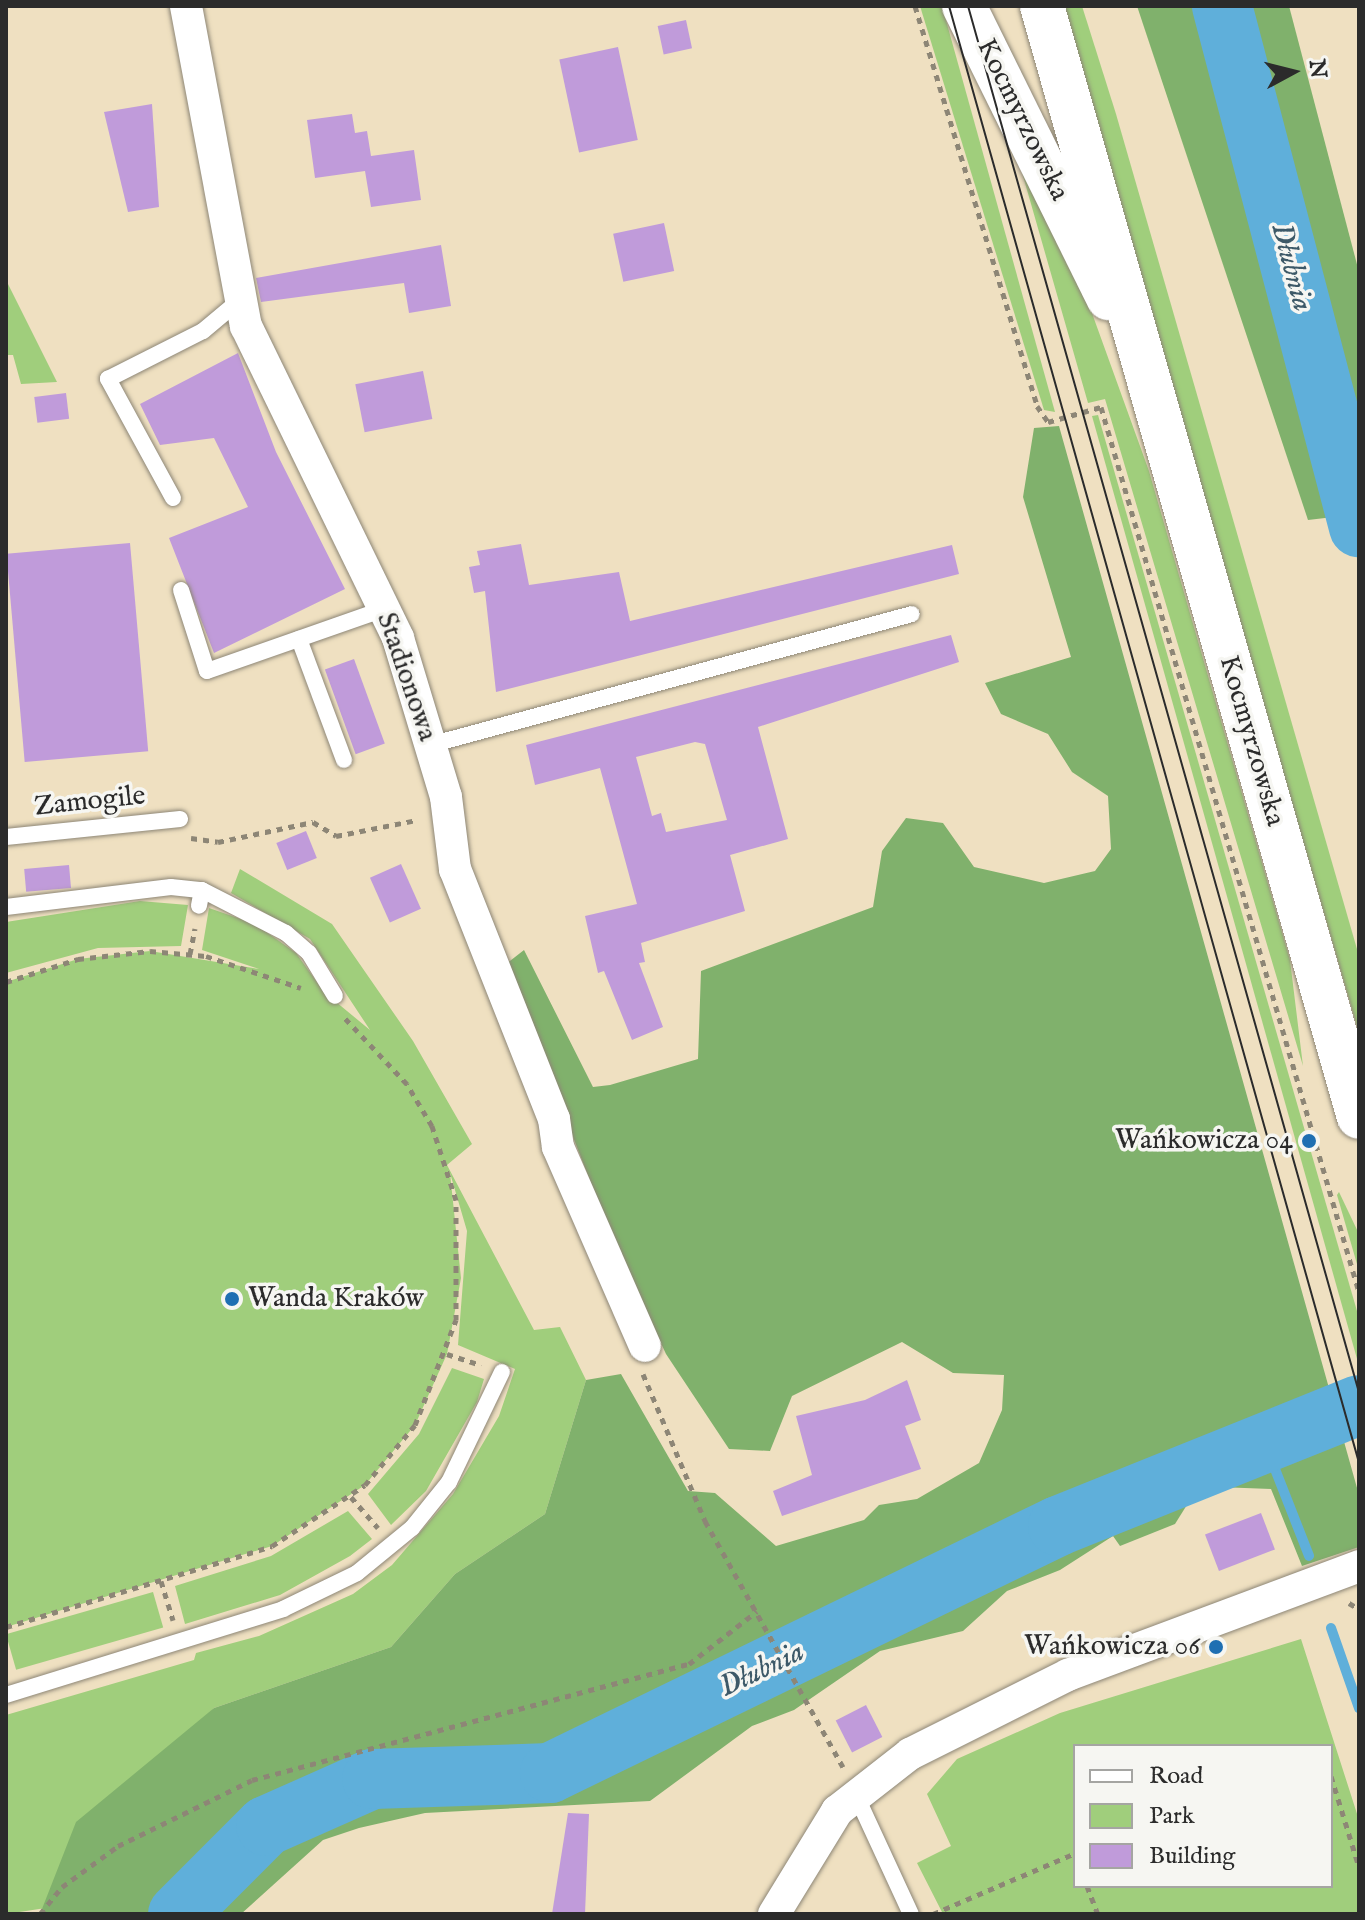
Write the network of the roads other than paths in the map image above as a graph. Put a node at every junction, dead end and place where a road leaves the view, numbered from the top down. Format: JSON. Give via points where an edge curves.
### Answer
{"nodes":[{"id":1,"x":186,"y":6,"type":"edge"},
{"id":2,"x":964,"y":6,"type":"edge"},
{"id":3,"x":1042,"y":6,"type":"edge"},
{"id":4,"x":240,"y":300,"type":"junction"},
{"id":5,"x":1140,"y":365,"type":"junction"},
{"id":6,"x":173,"y":498,"type":"dead end"},
{"id":7,"x":181,"y":590,"type":"dead end"},
{"id":8,"x":384,"y":609,"type":"junction"},
{"id":9,"x":912,"y":614,"type":"dead end"},
{"id":10,"x":299,"y":639,"type":"junction"},
{"id":11,"x":430,"y":745,"type":"junction"},
{"id":12,"x":344,"y":760,"type":"dead end"},
{"id":13,"x":180,"y":819,"type":"road end"},
{"id":14,"x":6,"y":837,"type":"edge"},
{"id":15,"x":6,"y":907,"type":"edge"},
{"id":16,"x":334,"y":1002,"type":"road end"},
{"id":17,"x":1359,"y":1117,"type":"edge"},
{"id":18,"x":645,"y":1346,"type":"road end"},
{"id":19,"x":495,"y":1370,"type":"road end"},
{"id":20,"x":1359,"y":1566,"type":"edge"},
{"id":21,"x":6,"y":1695,"type":"edge"},
{"id":22,"x":851,"y":1784,"type":"junction"},
{"id":23,"x":774,"y":1914,"type":"edge"},
{"id":24,"x":911,"y":1914,"type":"edge"}],
"edges":[{"from":1,"to":4,"type":"street","name":"Stadionowa"},
{"from":2,"to":5,"type":"main road","name":"Kocmyrzowska"},
{"from":3,"to":5,"type":"main road","name":"Kocmyrzowska","via":[[1111,235]]},
{"from":4,"to":6,"type":"lane","via":[[203,331],[108,379]]},
{"from":4,"to":8,"type":"street","name":"Stadionowa","via":[[246,326]]},
{"from":5,"to":17,"type":"main road","name":"Kocmyrzowska"},
{"from":7,"to":10,"type":"lane","via":[[207,671]]},
{"from":8,"to":10,"type":"lane"},
{"from":8,"to":11,"type":"street","name":"Stadionowa"},
{"from":9,"to":11,"type":"lane"},
{"from":10,"to":12,"type":"lane"},
{"from":11,"to":18,"type":"street","name":"Stadionowa","via":[[448,814],[455,869],[554,1119],[558,1147]]},
{"from":13,"to":14,"type":"lane","name":"Zamogile"},
{"from":15,"to":16,"type":"lane","via":[[130,888],[200,898],[286,933]]},
{"from":19,"to":21,"type":"lane","via":[[449,1482],[412,1528],[357,1573],[283,1609]]},
{"from":20,"to":22,"type":"street","via":[[1004,1702]]},
{"from":22,"to":23,"type":"street"},
{"from":22,"to":24,"type":"lane"}]}
